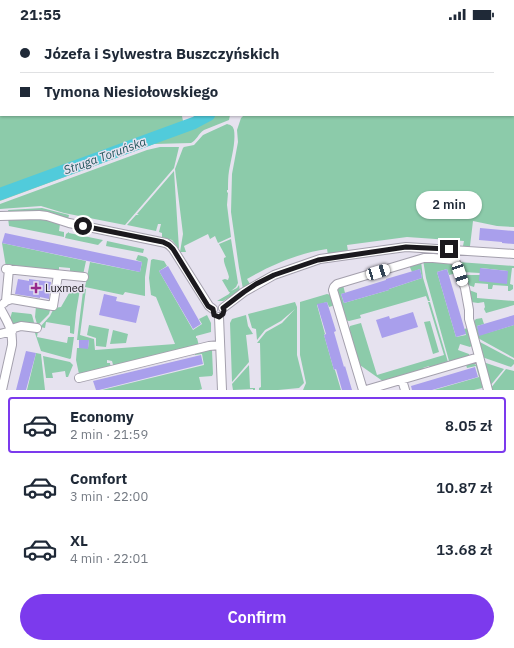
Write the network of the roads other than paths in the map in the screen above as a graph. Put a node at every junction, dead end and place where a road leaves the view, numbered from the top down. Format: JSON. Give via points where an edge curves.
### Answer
{"nodes":[{"id":1,"x":0,"y":216,"type":"edge"},
{"id":2,"x":455,"y":250,"type":"junction"},
{"id":3,"x":514,"y":254,"type":"edge"},
{"id":4,"x":455,"y":260,"type":"junction"},
{"id":5,"x":58,"y":275,"type":"junction"},
{"id":6,"x":84,"y":278,"type":"dead end"},
{"id":7,"x":2,"y":305,"type":"edge"},
{"id":8,"x":223,"y":308,"type":"junction"},
{"id":9,"x":213,"y":309,"type":"junction"},
{"id":10,"x":219,"y":317,"type":"junction"},
{"id":11,"x":37,"y":328,"type":"dead end"},
{"id":12,"x":11,"y":330,"type":"junction"},
{"id":13,"x":0,"y":334,"type":"edge"},
{"id":14,"x":220,"y":345,"type":"junction"},
{"id":15,"x":479,"y":357,"type":"junction"},
{"id":16,"x":79,"y":378,"type":"dead end"},
{"id":17,"x":402,"y":380,"type":"junction"},
{"id":18,"x":2,"y":390,"type":"edge"},
{"id":19,"x":222,"y":390,"type":"edge"},
{"id":20,"x":364,"y":390,"type":"edge"},
{"id":21,"x":405,"y":390,"type":"edge"},
{"id":22,"x":486,"y":390,"type":"edge"}],
"edges":[{"from":1,"to":9,"type":"street","via":[[47,216],[69,223],[163,242],[178,256],[208,306]]},
{"from":2,"to":3,"type":"street"},
{"from":2,"to":4,"type":"street"},
{"from":2,"to":8,"type":"street","via":[[406,247],[318,260],[256,284]]},
{"from":4,"to":15,"type":"street","via":[[465,288],[469,319]]},
{"from":4,"to":20,"type":"street","via":[[424,258],[334,287]]},
{"from":5,"to":6,"type":"street"},
{"from":5,"to":7,"type":"street","via":[[53,306],[12,300]]},
{"from":5,"to":7,"type":"street","via":[[7,269]]},
{"from":7,"to":12,"type":"street"},
{"from":8,"to":9,"type":"street","via":[[217,306]]},
{"from":8,"to":10,"type":"street","via":[[223,314]]},
{"from":9,"to":10,"type":"street","via":[[214,315]]},
{"from":10,"to":14,"type":"street"},
{"from":11,"to":12,"type":"street","via":[[21,326]]},
{"from":12,"to":13,"type":"street"},
{"from":12,"to":18,"type":"street","via":[[12,345]]},
{"from":14,"to":16,"type":"street"},
{"from":14,"to":19,"type":"street"},
{"from":15,"to":17,"type":"street"},
{"from":15,"to":22,"type":"street"},
{"from":17,"to":20,"type":"street"},
{"from":17,"to":21,"type":"street"}]}
